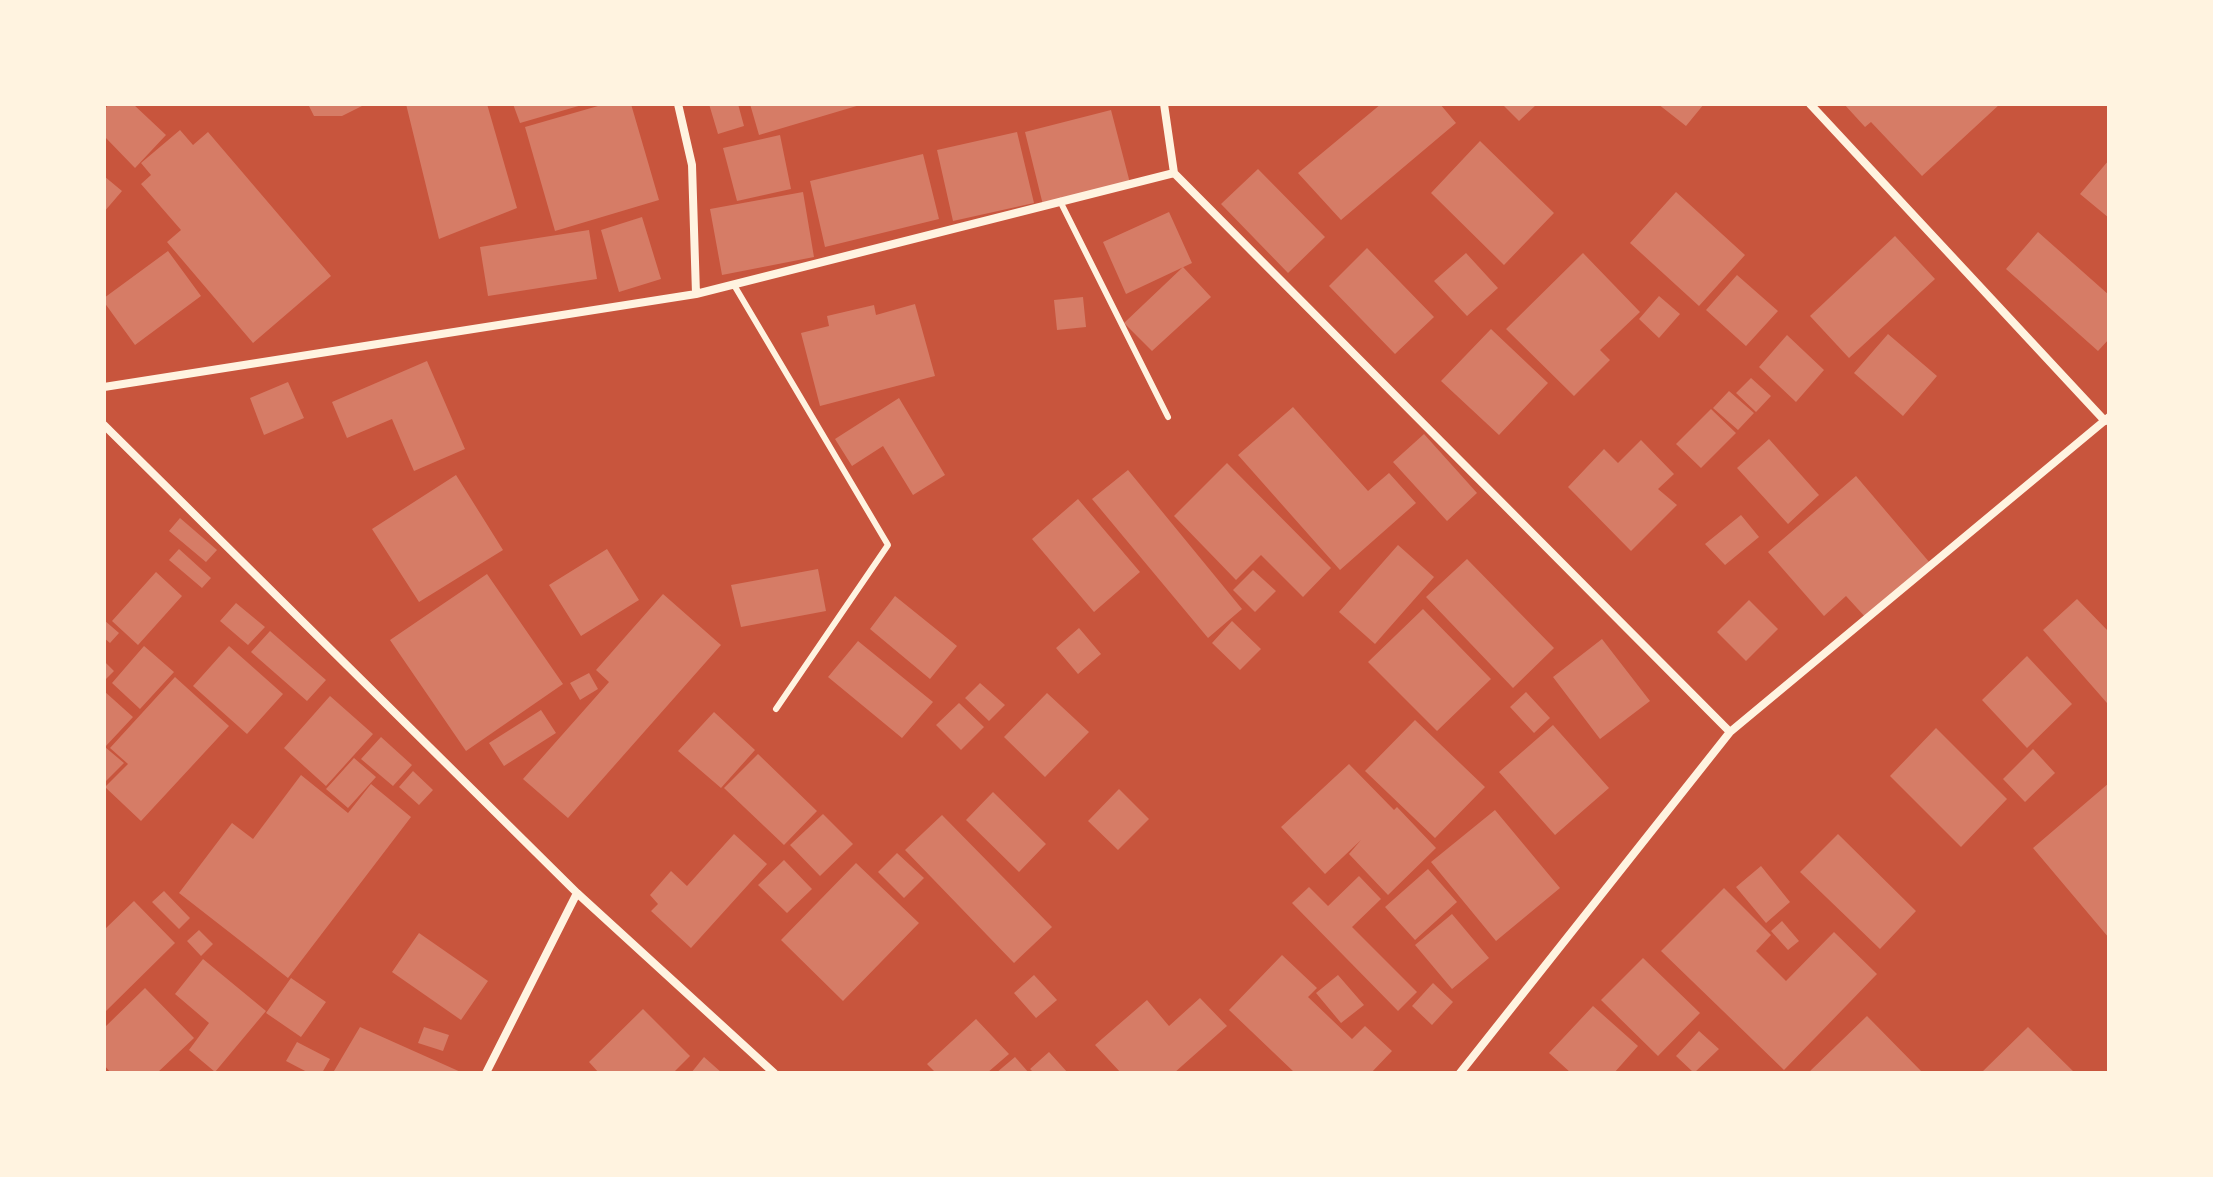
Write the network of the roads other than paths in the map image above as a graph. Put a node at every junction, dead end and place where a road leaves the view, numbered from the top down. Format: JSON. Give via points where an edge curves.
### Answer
{"nodes":[{"id":1,"x":678,"y":104,"type":"edge"},
{"id":2,"x":1164,"y":104,"type":"edge"},
{"id":3,"x":1810,"y":104,"type":"edge"},
{"id":4,"x":1174,"y":173,"type":"junction"},
{"id":5,"x":1060,"y":201,"type":"junction"},
{"id":6,"x":734,"y":285,"type":"junction"},
{"id":7,"x":696,"y":294,"type":"junction"},
{"id":8,"x":104,"y":387,"type":"edge"},
{"id":9,"x":1168,"y":417,"type":"dead end"},
{"id":10,"x":2107,"y":419,"type":"edge"},
{"id":11,"x":104,"y":425,"type":"edge"},
{"id":12,"x":776,"y":709,"type":"dead end"},
{"id":13,"x":1730,"y":732,"type":"junction"},
{"id":14,"x":577,"y":893,"type":"junction"},
{"id":15,"x":486,"y":1073,"type":"edge"},
{"id":16,"x":774,"y":1073,"type":"edge"},
{"id":17,"x":1460,"y":1073,"type":"edge"}],
"edges":[{"from":1,"to":7,"type":"street","via":[[692,165]]},
{"from":2,"to":4,"type":"street"},
{"from":3,"to":10,"type":"street"},
{"from":4,"to":5,"type":"street"},
{"from":4,"to":13,"type":"street"},
{"from":5,"to":6,"type":"street"},
{"from":5,"to":9,"type":"lane"},
{"from":6,"to":7,"type":"street"},
{"from":6,"to":12,"type":"lane","via":[[888,545]]},
{"from":7,"to":8,"type":"street"},
{"from":10,"to":13,"type":"street"},
{"from":11,"to":14,"type":"street"},
{"from":13,"to":17,"type":"street"},
{"from":14,"to":15,"type":"street"},
{"from":14,"to":16,"type":"street"}]}
